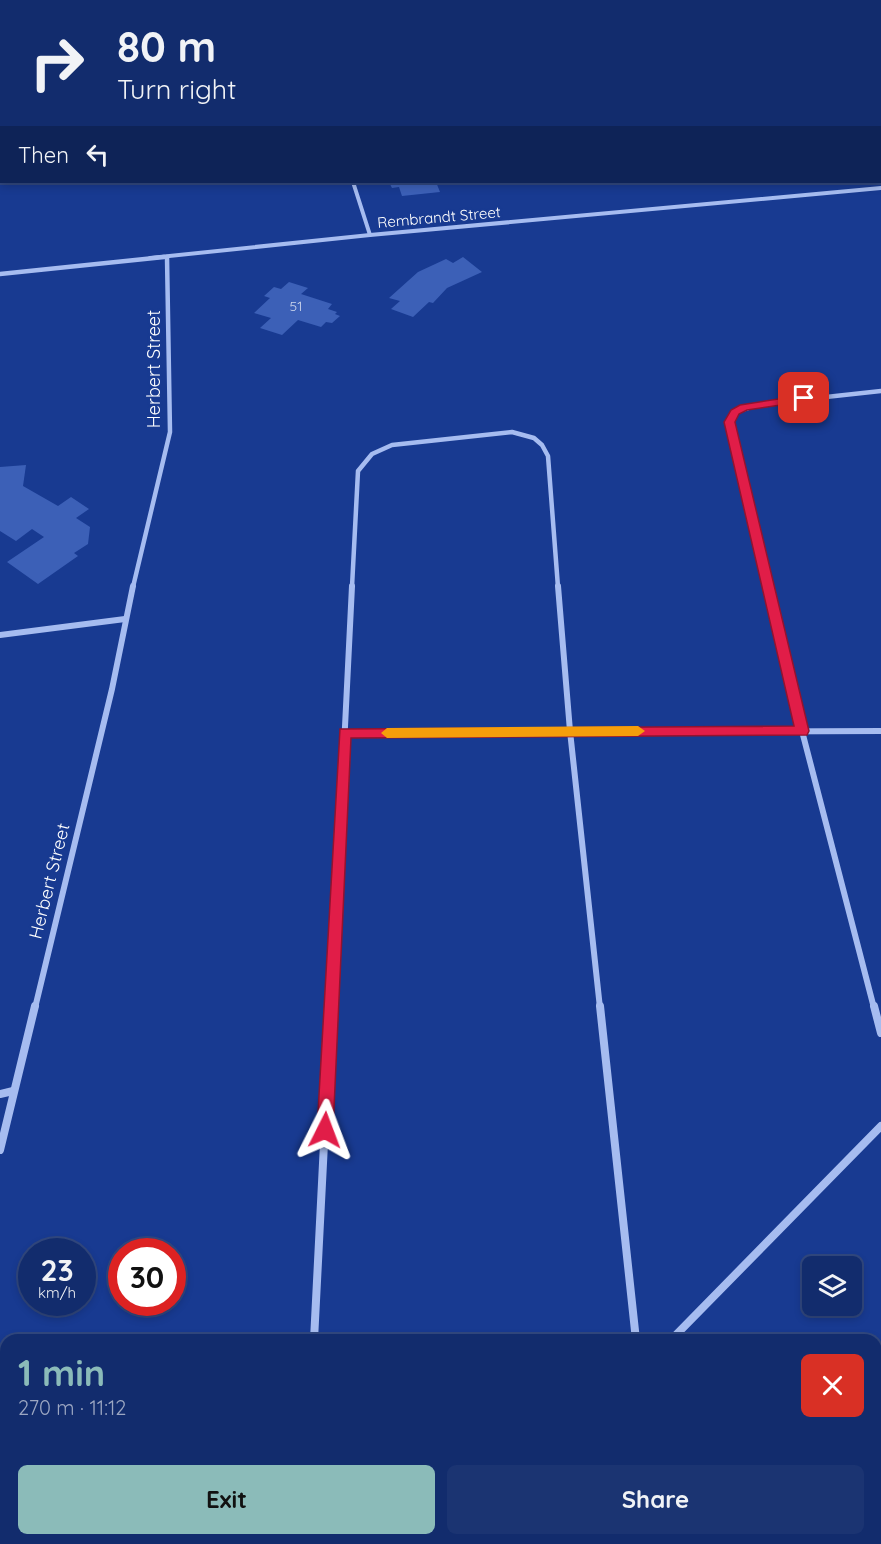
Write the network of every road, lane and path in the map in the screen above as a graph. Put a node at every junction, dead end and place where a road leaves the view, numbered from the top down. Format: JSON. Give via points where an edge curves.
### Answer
{"nodes":[{"id":1,"x":353,"y":183,"type":"edge"},
{"id":2,"x":881,"y":188,"type":"edge"},
{"id":3,"x":370,"y":235,"type":"junction"},
{"id":4,"x":167,"y":257,"type":"junction"},
{"id":5,"x":0,"y":274,"type":"edge"},
{"id":6,"x":881,"y":392,"type":"edge"},
{"id":7,"x":125,"y":619,"type":"junction"},
{"id":8,"x":0,"y":635,"type":"edge"},
{"id":9,"x":570,"y":731,"type":"junction"},
{"id":10,"x":802,"y":731,"type":"junction"},
{"id":11,"x":881,"y":731,"type":"edge"},
{"id":12,"x":345,"y":733,"type":"junction"},
{"id":13,"x":881,"y":1032,"type":"edge"},
{"id":14,"x":13,"y":1091,"type":"junction"},
{"id":15,"x":0,"y":1094,"type":"edge"},
{"id":16,"x":881,"y":1126,"type":"edge"},
{"id":17,"x":0,"y":1150,"type":"edge"},
{"id":18,"x":314,"y":1334,"type":"edge"},
{"id":19,"x":635,"y":1334,"type":"edge"},
{"id":20,"x":677,"y":1334,"type":"edge"}],
"edges":[{"from":1,"to":3,"type":"street"},
{"from":2,"to":3,"type":"street","name":"Rembrandt Street"},
{"from":3,"to":4,"type":"street","name":"Rembrandt Street"},
{"from":4,"to":5,"type":"street","name":"Rembrandt Street"},
{"from":4,"to":7,"type":"street","name":"Herbert Street","via":[[170,432]]},
{"from":6,"to":10,"type":"street","via":[[760,404],[735,412],[729,422]]},
{"from":7,"to":8,"type":"street"},
{"from":7,"to":14,"type":"street","name":"Herbert Street","via":[[112,689]]},
{"from":9,"to":10,"type":"street"},
{"from":9,"to":12,"type":"street"},
{"from":9,"to":12,"type":"street","via":[[548,456],[538,440],[512,432],[392,445],[364,460],[356,483]]},
{"from":9,"to":19,"type":"street"},
{"from":10,"to":11,"type":"street"},
{"from":10,"to":13,"type":"street"},
{"from":12,"to":18,"type":"street"},
{"from":14,"to":15,"type":"street"},
{"from":14,"to":17,"type":"street","name":"Herbert Street"},
{"from":16,"to":20,"type":"street"}]}
